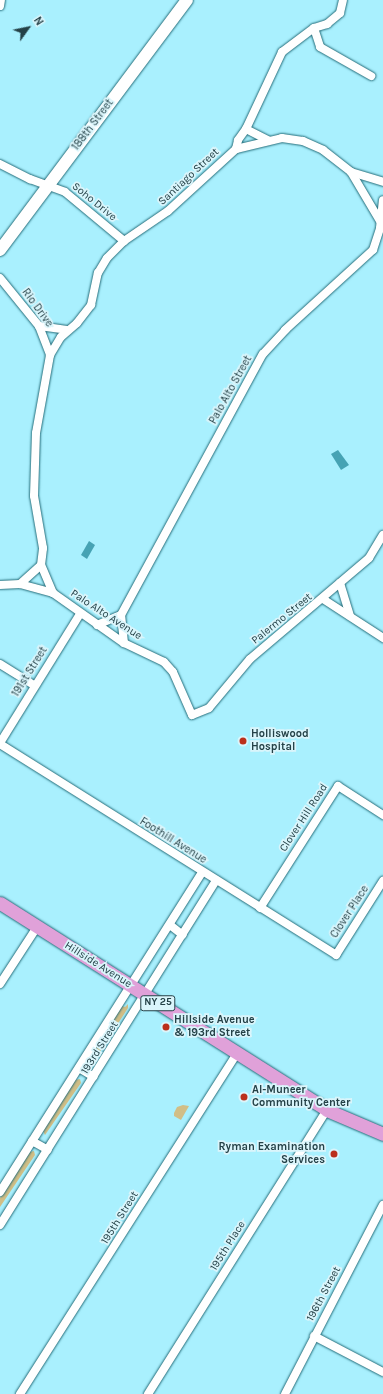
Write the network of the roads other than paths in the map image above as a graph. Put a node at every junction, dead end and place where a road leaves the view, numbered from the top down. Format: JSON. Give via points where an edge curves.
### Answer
{"nodes":[{"id":1,"x":1,"y":0,"type":"edge"},
{"id":2,"x":343,"y":0,"type":"edge"},
{"id":3,"x":184,"y":1,"type":"edge"},
{"id":4,"x":0,"y":6,"type":"edge"},
{"id":5,"x":314,"y":28,"type":"junction"},
{"id":6,"x":371,"y":76,"type":"dead end"},
{"id":7,"x":246,"y":130,"type":"junction"},
{"id":8,"x":268,"y":140,"type":"junction"},
{"id":9,"x":236,"y":150,"type":"junction"},
{"id":10,"x":0,"y":164,"type":"edge"},
{"id":11,"x":351,"y":172,"type":"junction"},
{"id":12,"x":383,"y":182,"type":"edge"},
{"id":13,"x":47,"y":186,"type":"junction"},
{"id":14,"x":383,"y":200,"type":"edge"},
{"id":15,"x":380,"y":220,"type":"junction"},
{"id":16,"x":124,"y":241,"type":"junction"},
{"id":17,"x":0,"y":250,"type":"edge"},
{"id":18,"x":0,"y":278,"type":"edge"},
{"id":19,"x":39,"y":326,"type":"junction"},
{"id":20,"x":67,"y":330,"type":"junction"},
{"id":21,"x":50,"y":355,"type":"junction"},
{"id":22,"x":383,"y":535,"type":"edge"},
{"id":23,"x":41,"y":565,"type":"junction"},
{"id":24,"x":340,"y":583,"type":"junction"},
{"id":25,"x":20,"y":584,"type":"junction"},
{"id":26,"x":0,"y":585,"type":"edge"},
{"id":27,"x":53,"y":592,"type":"junction"},
{"id":28,"x":323,"y":599,"type":"junction"},
{"id":29,"x":80,"y":614,"type":"junction"},
{"id":30,"x":121,"y":615,"type":"junction"},
{"id":31,"x":350,"y":616,"type":"junction"},
{"id":32,"x":96,"y":625,"type":"junction"},
{"id":33,"x":383,"y":638,"type":"edge"},
{"id":34,"x":124,"y":643,"type":"junction"},
{"id":35,"x":0,"y":664,"type":"edge"},
{"id":36,"x":34,"y":685,"type":"junction"},
{"id":37,"x":192,"y":715,"type":"joint"},
{"id":38,"x":0,"y":743,"type":"edge"},
{"id":39,"x":383,"y":815,"type":"edge"},
{"id":40,"x":202,"y":872,"type":"junction"},
{"id":41,"x":216,"y":880,"type":"junction"},
{"id":42,"x":383,"y":881,"type":"edge"},
{"id":43,"x":0,"y":903,"type":"edge"},
{"id":44,"x":260,"y":908,"type":"junction"},
{"id":45,"x":170,"y":925,"type":"junction"},
{"id":46,"x":37,"y":927,"type":"junction"},
{"id":47,"x":183,"y":935,"type":"junction"},
{"id":48,"x":336,"y":955,"type":"joint"},
{"id":49,"x":0,"y":984,"type":"edge"},
{"id":50,"x":131,"y":986,"type":"junction"},
{"id":51,"x":146,"y":996,"type":"junction"},
{"id":52,"x":237,"y":1054,"type":"junction"},
{"id":53,"x":79,"y":1068,"type":"junction"},
{"id":54,"x":94,"y":1077,"type":"junction"},
{"id":55,"x":327,"y":1110,"type":"junction"},
{"id":56,"x":383,"y":1134,"type":"edge"},
{"id":57,"x":32,"y":1141,"type":"junction"},
{"id":58,"x":48,"y":1150,"type":"junction"},
{"id":59,"x":0,"y":1192,"type":"edge"},
{"id":60,"x":383,"y":1205,"type":"edge"},
{"id":61,"x":0,"y":1225,"type":"edge"},
{"id":62,"x":314,"y":1336,"type":"junction"},
{"id":63,"x":383,"y":1372,"type":"edge"},
{"id":64,"x":20,"y":1394,"type":"edge"},
{"id":65,"x":148,"y":1394,"type":"edge"},
{"id":66,"x":285,"y":1394,"type":"edge"}],
"edges":[{"from":1,"to":4,"type":"street"},
{"from":2,"to":5,"type":"street","name":"Santiago Street","via":[[340,13],[327,24]]},
{"from":3,"to":13,"type":"street","name":"188th Street"},
{"from":5,"to":6,"type":"street","via":[[320,47]]},
{"from":5,"to":7,"type":"street","name":"Santiago Street","via":[[282,52]]},
{"from":7,"to":8,"type":"street"},
{"from":7,"to":9,"type":"street","name":"Santiago Street","via":[[238,140]]},
{"from":8,"to":9,"type":"street"},
{"from":8,"to":11,"type":"street","via":[[282,138],[303,141],[323,150]]},
{"from":9,"to":16,"type":"street","name":"Santiago Street","via":[[155,222]]},
{"from":10,"to":13,"type":"street","name":"Soho Drive"},
{"from":11,"to":12,"type":"street"},
{"from":11,"to":15,"type":"street"},
{"from":13,"to":16,"type":"street","name":"Soho Drive","via":[[65,192]]},
{"from":13,"to":17,"type":"street","name":"188th Street"},
{"from":14,"to":15,"type":"street","name":"Palo Alto Street"},
{"from":15,"to":30,"type":"street","name":"Palo Alto Street","via":[[378,240],[373,250],[285,330],[263,354]]},
{"from":16,"to":20,"type":"street","name":"Santiago Street","via":[[107,258],[98,272],[95,295],[88,309]]},
{"from":18,"to":19,"type":"street","name":"Rio Drive"},
{"from":19,"to":20,"type":"street"},
{"from":19,"to":21,"type":"street","name":"Rio Drive"},
{"from":20,"to":21,"type":"street","name":"Santiago Street"},
{"from":21,"to":23,"type":"street","name":"Santiago Street","via":[[36,433],[34,496],[43,548]]},
{"from":22,"to":24,"type":"street","name":"Palermo Street","via":[[369,558]]},
{"from":23,"to":25,"type":"street"},
{"from":23,"to":27,"type":"street","name":"Santiago Street"},
{"from":24,"to":28,"type":"street","name":"Palermo Street"},
{"from":24,"to":31,"type":"street"},
{"from":25,"to":26,"type":"street","name":"Palo Alto Avenue"},
{"from":25,"to":27,"type":"street","name":"Palo Alto Avenue"},
{"from":27,"to":29,"type":"street","name":"Palo Alto Avenue"},
{"from":28,"to":31,"type":"street"},
{"from":28,"to":37,"type":"street","name":"Palermo Street","via":[[250,659],[209,708]]},
{"from":29,"to":32,"type":"street","name":"Palo Alto Avenue"},
{"from":29,"to":36,"type":"street","name":"191st Street"},
{"from":30,"to":32,"type":"street"},
{"from":30,"to":34,"type":"street"},
{"from":31,"to":33,"type":"street"},
{"from":32,"to":34,"type":"street","name":"Palo Alto Avenue"},
{"from":34,"to":37,"type":"street","name":"Palo Alto Avenue","via":[[164,662],[173,672]]},
{"from":35,"to":36,"type":"street"},
{"from":36,"to":38,"type":"street","name":"191st Street"},
{"from":38,"to":40,"type":"street","name":"Foothill Avenue"},
{"from":39,"to":44,"type":"street","name":"Clover Hill Road","via":[[338,786]]},
{"from":40,"to":41,"type":"street","name":"Foothill Avenue"},
{"from":40,"to":45,"type":"street","name":"193rd Street"},
{"from":41,"to":44,"type":"street","name":"Foothill Avenue"},
{"from":41,"to":47,"type":"street","name":"193rd Street"},
{"from":42,"to":48,"type":"street","name":"Clover Place"},
{"from":43,"to":46,"type":"main road","name":"Hillside Avenue","number":"NY 25"},
{"from":44,"to":48,"type":"street","name":"Foothill Avenue"},
{"from":45,"to":47,"type":"street"},
{"from":45,"to":50,"type":"street","name":"193rd Street"},
{"from":46,"to":49,"type":"street"},
{"from":46,"to":50,"type":"main road","name":"Hillside Avenue","number":"NY 25"},
{"from":47,"to":51,"type":"street","name":"193rd Street"},
{"from":50,"to":51,"type":"main road","name":"Hillside Avenue","number":"NY 25"},
{"from":50,"to":53,"type":"street","name":"193rd Street"},
{"from":51,"to":52,"type":"main road","name":"Hillside Avenue","number":"NY 25"},
{"from":51,"to":54,"type":"street","name":"193rd Street"},
{"from":52,"to":55,"type":"main road","name":"Hillside Avenue","number":"NY 25"},
{"from":52,"to":64,"type":"street","name":"195th Street"},
{"from":53,"to":54,"type":"street"},
{"from":53,"to":57,"type":"street","name":"193rd Street"},
{"from":54,"to":58,"type":"street","name":"193rd Street"},
{"from":55,"to":56,"type":"main road","name":"Hillside Avenue","number":"NY 25"},
{"from":55,"to":65,"type":"street","name":"195th Place"},
{"from":57,"to":58,"type":"street"},
{"from":57,"to":59,"type":"street","name":"193rd Street"},
{"from":58,"to":61,"type":"street","name":"193rd Street"},
{"from":60,"to":62,"type":"street","name":"196th Street"},
{"from":62,"to":63,"type":"street"},
{"from":62,"to":66,"type":"street","name":"196th Street"}]}
